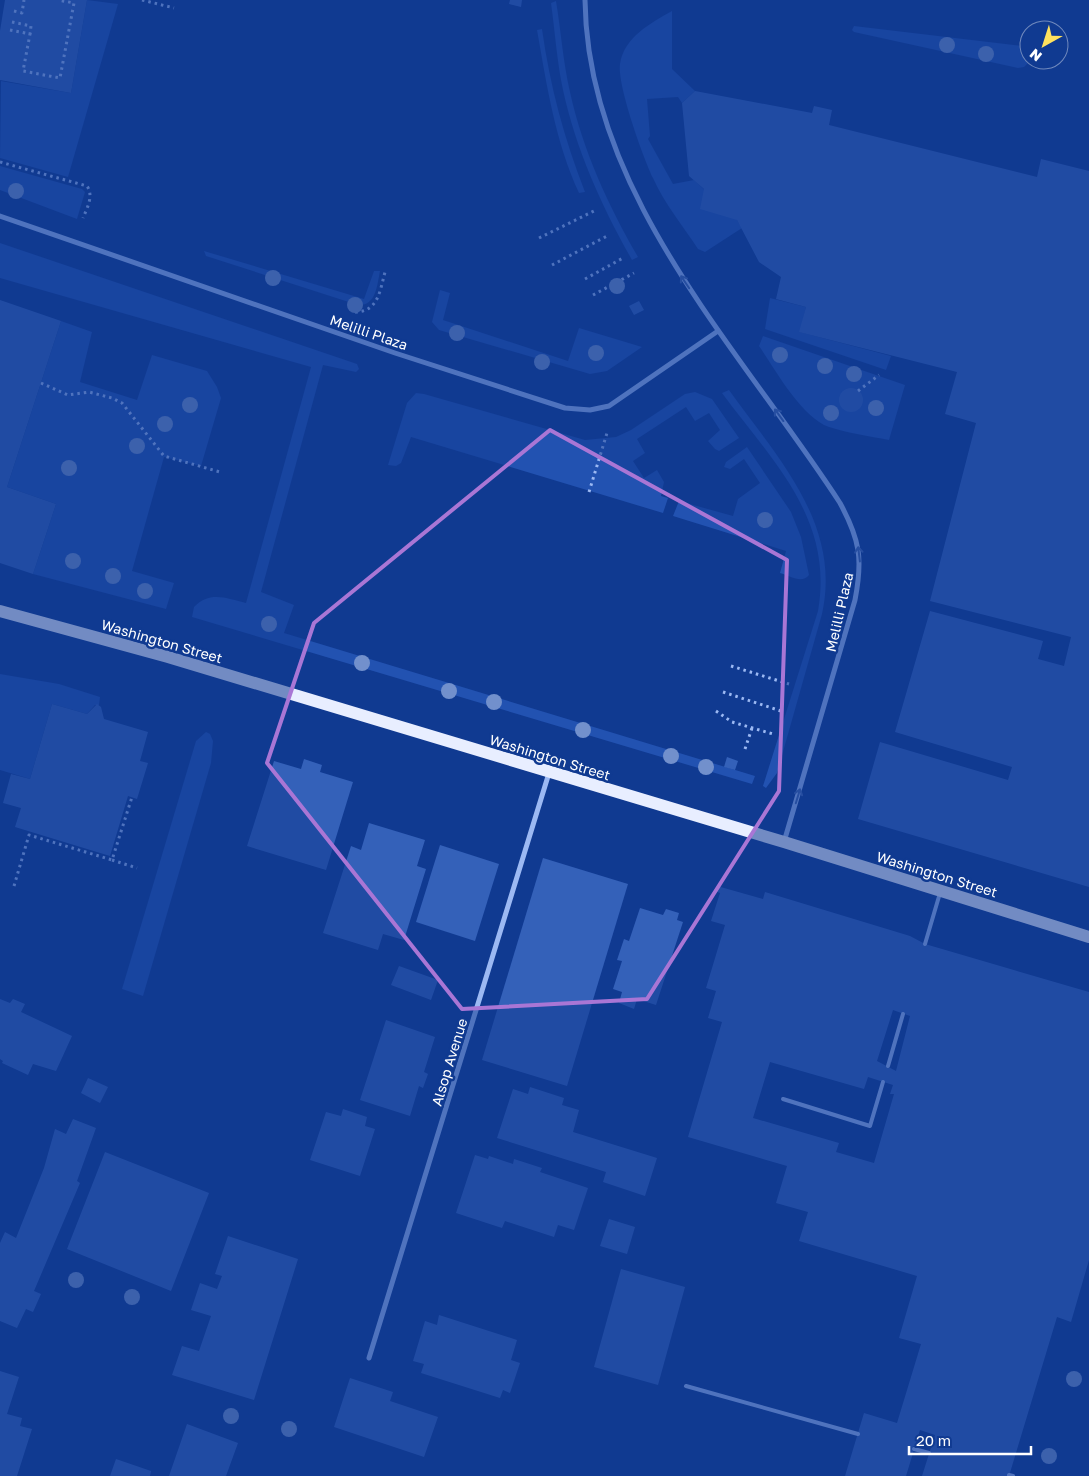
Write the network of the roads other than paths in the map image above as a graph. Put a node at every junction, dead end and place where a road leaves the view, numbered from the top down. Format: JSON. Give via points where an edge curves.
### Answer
{"nodes":[{"id":1,"x":585,"y":0,"type":"edge"},
{"id":2,"x":0,"y":216,"type":"edge"},
{"id":3,"x":718,"y":331,"type":"junction"},
{"id":4,"x":0,"y":611,"type":"edge"},
{"id":5,"x":550,"y":772,"type":"junction"},
{"id":6,"x":784,"y":842,"type":"junction"},
{"id":7,"x":941,"y":891,"type":"junction"},
{"id":8,"x":1089,"y":937,"type":"edge"},
{"id":9,"x":925,"y":944,"type":"dead end"},
{"id":10,"x":903,"y":1014,"type":"dead end"},
{"id":11,"x":888,"y":1066,"type":"dead end"},
{"id":12,"x":883,"y":1082,"type":"dead end"},
{"id":13,"x":783,"y":1099,"type":"dead end"},
{"id":14,"x":369,"y":1358,"type":"dead end"},
{"id":15,"x":686,"y":1386,"type":"dead end"},
{"id":16,"x":858,"y":1434,"type":"dead end"},
{"id":17,"x":914,"y":1449,"type":"dead end"},
{"id":18,"x":929,"y":1454,"type":"dead end"}],
"edges":[{"from":3,"to":1,"type":"street","name":"Melilli Plaza","one_way":true,"via":[[682,277],[628,180],[596,82],[586,31]]},
{"from":2,"to":3,"type":"street","name":"Melilli Plaza","via":[[395,354],[565,408],[590,410],[609,406]]},
{"from":6,"to":3,"type":"street","name":"Melilli Plaza","one_way":true,"via":[[853,609],[861,572],[858,548],[852,525],[836,497]]},
{"from":4,"to":5,"type":"main road","name":"Washington Street","via":[[168,657]]},
{"from":5,"to":6,"type":"main road","name":"Washington Street"},
{"from":5,"to":14,"type":"street","name":"Alsop Avenue"},
{"from":6,"to":7,"type":"main road","name":"Washington Street"},
{"from":7,"to":8,"type":"main road","name":"Washington Street"},
{"from":7,"to":9,"type":"lane"},
{"from":10,"to":11,"type":"lane"},
{"from":12,"to":13,"type":"lane","via":[[870,1126]]},
{"from":15,"to":16,"type":"lane"},
{"from":17,"to":18,"type":"lane"}]}
